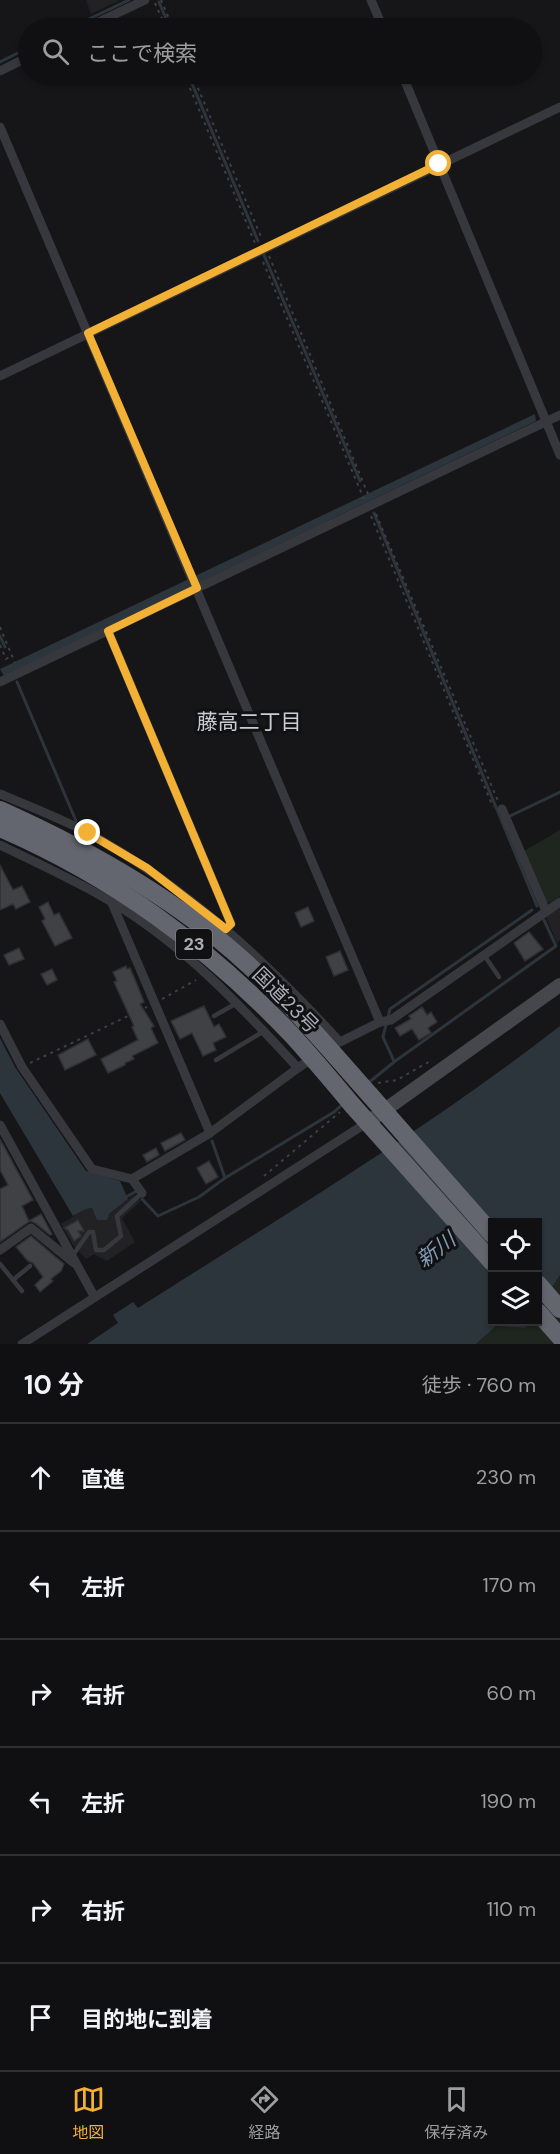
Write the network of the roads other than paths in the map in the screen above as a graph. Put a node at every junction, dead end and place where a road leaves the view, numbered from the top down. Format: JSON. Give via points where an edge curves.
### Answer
{"nodes":[{"id":1,"x":145,"y":0,"type":"edge"},
{"id":2,"x":371,"y":0,"type":"edge"},
{"id":3,"x":107,"y":18,"type":"edge"},
{"id":4,"x":379,"y":18,"type":"edge"},
{"id":5,"x":18,"y":62,"type":"edge"},
{"id":6,"x":0,"y":71,"type":"edge"},
{"id":7,"x":406,"y":84,"type":"edge"},
{"id":8,"x":560,"y":107,"type":"edge"},
{"id":9,"x":0,"y":127,"type":"edge"},
{"id":10,"x":439,"y":164,"type":"junction"},
{"id":11,"x":88,"y":333,"type":"junction"},
{"id":12,"x":0,"y":376,"type":"edge"},
{"id":13,"x":560,"y":415,"type":"edge"},
{"id":14,"x":546,"y":422,"type":"junction"},
{"id":15,"x":560,"y":455,"type":"edge"},
{"id":16,"x":195,"y":583,"type":"junction"},
{"id":17,"x":108,"y":631,"type":"junction"},
{"id":18,"x":0,"y":682,"type":"edge"},
{"id":19,"x":0,"y":794,"type":"edge"},
{"id":20,"x":0,"y":810,"type":"edge"},
{"id":21,"x":499,"y":811,"type":"road end"},
{"id":22,"x":0,"y":828,"type":"edge"},
{"id":23,"x":0,"y":845,"type":"edge"},
{"id":24,"x":112,"y":902,"type":"junction"},
{"id":25,"x":560,"y":902,"type":"edge"},
{"id":26,"x":546,"y":911,"type":"junction"},
{"id":27,"x":226,"y":929,"type":"junction"},
{"id":28,"x":484,"y":955,"type":"junction"},
{"id":29,"x":499,"y":976,"type":"dead end"},
{"id":30,"x":560,"y":985,"type":"edge"},
{"id":31,"x":237,"y":1003,"type":"junction"},
{"id":32,"x":214,"y":1017,"type":"dead end"},
{"id":33,"x":385,"y":1021,"type":"junction"},
{"id":34,"x":0,"y":1024,"type":"edge"},
{"id":35,"x":264,"y":1031,"type":"junction"},
{"id":36,"x":339,"y":1041,"type":"junction"},
{"id":37,"x":216,"y":1060,"type":"dead end"},
{"id":38,"x":297,"y":1068,"type":"junction"},
{"id":39,"x":386,"y":1114,"type":"junction"},
{"id":40,"x":0,"y":1125,"type":"edge"},
{"id":41,"x":370,"y":1125,"type":"junction"},
{"id":42,"x":210,"y":1133,"type":"junction"},
{"id":43,"x":132,"y":1179,"type":"junction"},
{"id":44,"x":142,"y":1193,"type":"joint"},
{"id":45,"x":488,"y":1229,"type":"edge"},
{"id":46,"x":0,"y":1250,"type":"edge"},
{"id":47,"x":73,"y":1255,"type":"junction"},
{"id":48,"x":488,"y":1258,"type":"edge"},
{"id":49,"x":0,"y":1264,"type":"edge"},
{"id":50,"x":30,"y":1266,"type":"dead end"},
{"id":51,"x":80,"y":1269,"type":"junction"},
{"id":52,"x":13,"y":1280,"type":"junction"},
{"id":53,"x":542,"y":1289,"type":"edge"},
{"id":54,"x":22,"y":1291,"type":"dead end"},
{"id":55,"x":94,"y":1296,"type":"junction"},
{"id":56,"x":560,"y":1309,"type":"edge"},
{"id":57,"x":542,"y":1317,"type":"edge"},
{"id":58,"x":560,"y":1337,"type":"edge"},
{"id":59,"x":22,"y":1344,"type":"edge"}],
"edges":[{"from":1,"to":3,"type":"street"},
{"from":2,"to":4,"type":"street"},
{"from":5,"to":6,"type":"street"},
{"from":7,"to":10,"type":"street"},
{"from":8,"to":10,"type":"street"},
{"from":9,"to":11,"type":"street"},
{"from":10,"to":11,"type":"street"},
{"from":10,"to":14,"type":"street"},
{"from":11,"to":12,"type":"street"},
{"from":11,"to":16,"type":"street"},
{"from":13,"to":14,"type":"street"},
{"from":14,"to":15,"type":"street"},
{"from":14,"to":16,"type":"street"},
{"from":16,"to":17,"type":"street"},
{"from":16,"to":33,"type":"street"},
{"from":17,"to":18,"type":"street"},
{"from":17,"to":27,"type":"street","via":[[231,924]]},
{"from":19,"to":27,"type":"street","via":[[88,833],[147,868]]},
{"from":20,"to":39,"type":"highway","name":"国道23号","number":"23","bridge":true,"via":[[101,860],[217,939],[279,994]]},
{"from":21,"to":26,"type":"street"},
{"from":22,"to":41,"type":"highway","name":"国道23号","number":"23","bridge":true,"via":[[94,874],[172,927],[230,974],[291,1035]]},
{"from":23,"to":24,"type":"street"},
{"from":24,"to":31,"type":"street","via":[[164,938]]},
{"from":24,"to":42,"type":"street"},
{"from":25,"to":26,"type":"street"},
{"from":26,"to":28,"type":"street"},
{"from":27,"to":36,"type":"street"},
{"from":28,"to":29,"type":"lane"},
{"from":28,"to":33,"type":"street"},
{"from":30,"to":39,"type":"street"},
{"from":31,"to":32,"type":"lane"},
{"from":31,"to":35,"type":"street"},
{"from":33,"to":36,"type":"street"},
{"from":34,"to":43,"type":"street","via":[[22,1067],[92,1169]]},
{"from":35,"to":37,"type":"lane"},
{"from":35,"to":38,"type":"street"},
{"from":36,"to":38,"type":"street"},
{"from":38,"to":42,"type":"street"},
{"from":39,"to":41,"type":"street"},
{"from":39,"to":45,"type":"highway","name":"国道23号","number":"23"},
{"from":40,"to":47,"type":"street"},
{"from":41,"to":48,"type":"highway","name":"国道23号","number":"23"},
{"from":41,"to":55,"type":"street"},
{"from":42,"to":43,"type":"street"},
{"from":43,"to":44,"type":"street"},
{"from":44,"to":47,"type":"lane","via":[[117,1216],[122,1236],[104,1250],[96,1250],[93,1232],[89,1232]]},
{"from":46,"to":51,"type":"street","via":[[31,1228]]},
{"from":47,"to":51,"type":"street"},
{"from":49,"to":52,"type":"lane"},
{"from":50,"to":52,"type":"lane"},
{"from":51,"to":55,"type":"street"},
{"from":52,"to":54,"type":"lane"},
{"from":53,"to":56,"type":"highway"},
{"from":55,"to":59,"type":"street"},
{"from":57,"to":58,"type":"highway"}]}
